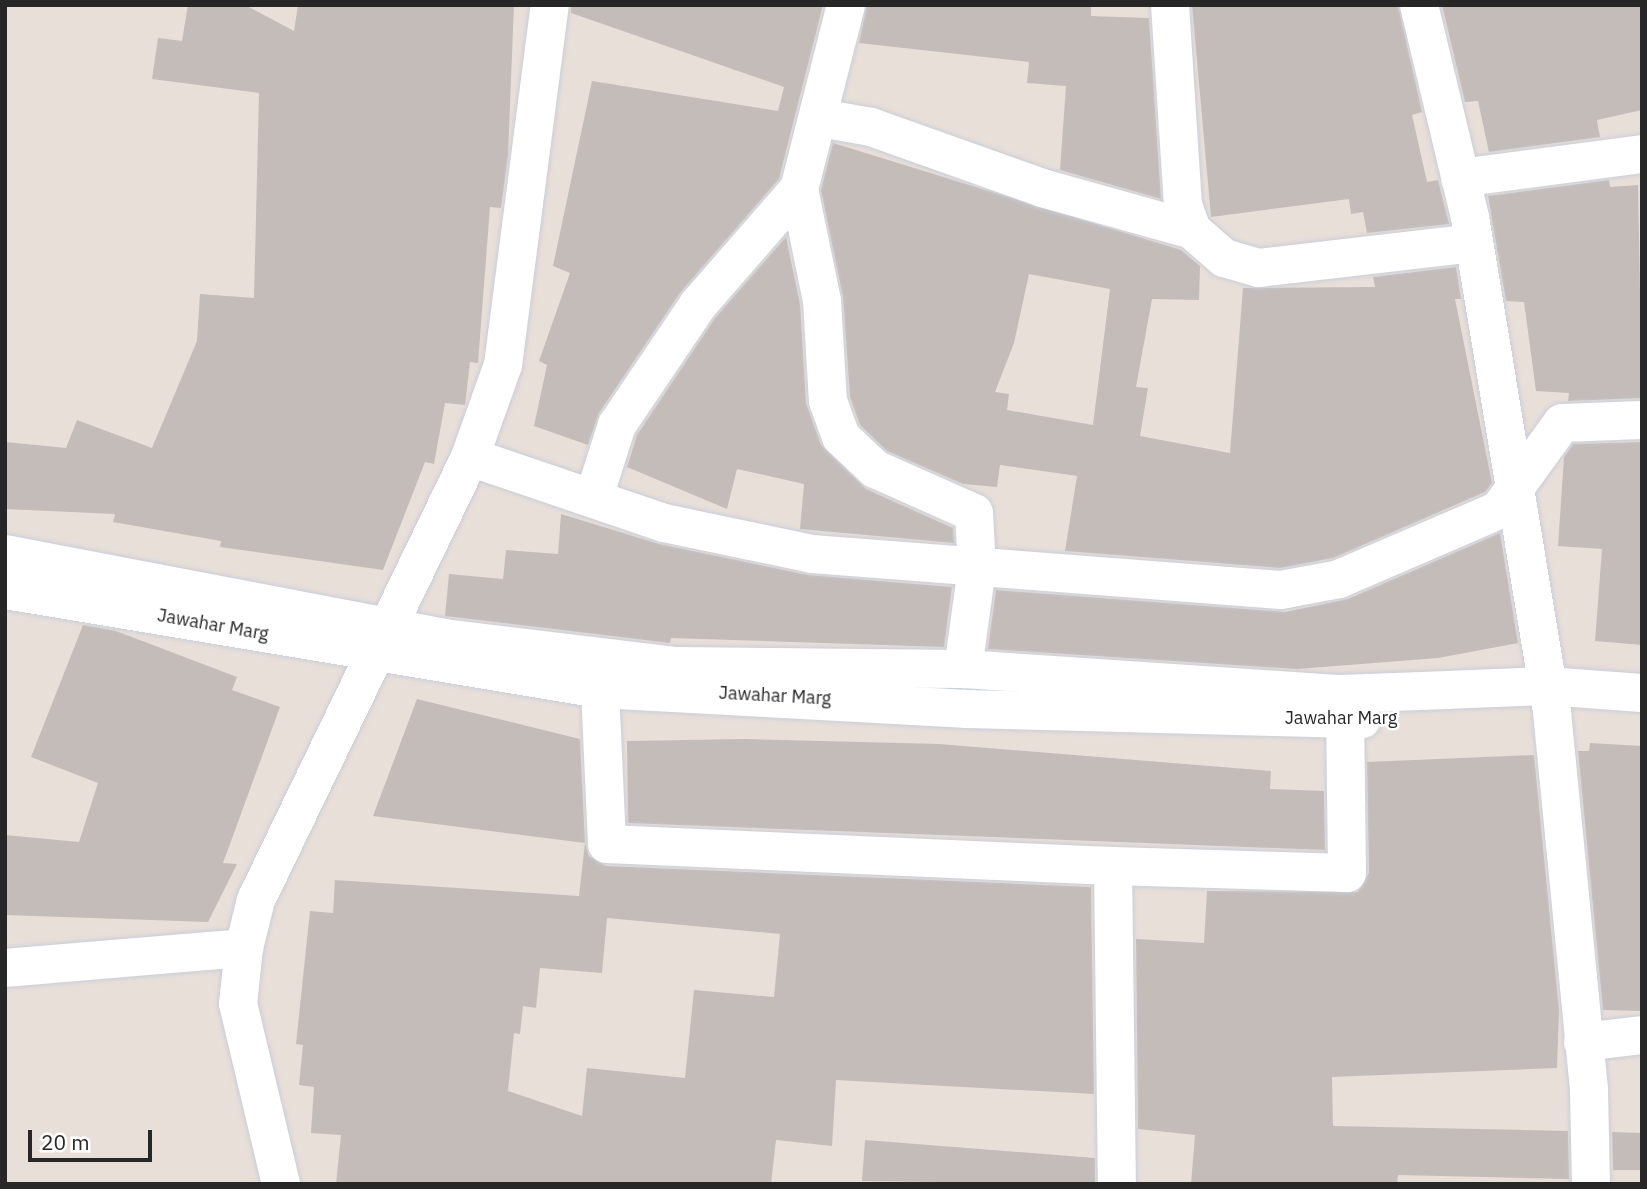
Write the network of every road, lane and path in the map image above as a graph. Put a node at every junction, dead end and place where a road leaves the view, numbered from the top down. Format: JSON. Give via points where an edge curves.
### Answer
{"nodes":[{"id":1,"x":550,"y":5,"type":"edge"},
{"id":2,"x":846,"y":5,"type":"edge"},
{"id":3,"x":1170,"y":5,"type":"edge"},
{"id":4,"x":1419,"y":5,"type":"edge"},
{"id":5,"x":820,"y":118,"type":"junction"},
{"id":6,"x":1642,"y":154,"type":"edge"},
{"id":7,"x":1460,"y":178,"type":"junction"},
{"id":8,"x":799,"y":189,"type":"junction"},
{"id":9,"x":1192,"y":230,"type":"junction"},
{"id":10,"x":1474,"y":243,"type":"junction"},
{"id":11,"x":1642,"y":420,"type":"edge"},
{"id":12,"x":470,"y":457,"type":"junction"},
{"id":13,"x":1518,"y":480,"type":"junction"},
{"id":14,"x":594,"y":498,"type":"junction"},
{"id":15,"x":5,"y":554,"type":"edge"},
{"id":16,"x":977,"y":568,"type":"junction"},
{"id":17,"x":5,"y":590,"type":"edge"},
{"id":18,"x":378,"y":639,"type":"junction"},
{"id":19,"x":963,"y":669,"type":"junction"},
{"id":20,"x":600,"y":689,"type":"junction"},
{"id":21,"x":1642,"y":693,"type":"edge"},
{"id":22,"x":1550,"y":699,"type":"junction"},
{"id":23,"x":1642,"y":719,"type":"edge"},
{"id":24,"x":1345,"y":720,"type":"junction"},
{"id":25,"x":1114,"y":866,"type":"junction"},
{"id":26,"x":244,"y":948,"type":"junction"},
{"id":27,"x":5,"y":968,"type":"edge"},
{"id":28,"x":1642,"y":1035,"type":"edge"},
{"id":29,"x":1583,"y":1042,"type":"junction"},
{"id":30,"x":281,"y":1184,"type":"edge"},
{"id":31,"x":1117,"y":1184,"type":"edge"},
{"id":32,"x":1591,"y":1184,"type":"edge"}],
"edges":[{"from":1,"to":12,"type":"street","via":[[503,365]]},
{"from":2,"to":5,"type":"street"},
{"from":3,"to":9,"type":"street","via":[[1183,205]]},
{"from":4,"to":7,"type":"street"},
{"from":5,"to":8,"type":"street"},
{"from":5,"to":9,"type":"street","via":[[871,127],[1042,188]]},
{"from":6,"to":7,"type":"street"},
{"from":7,"to":10,"type":"street"},
{"from":8,"to":14,"type":"street","via":[[698,304],[617,425]]},
{"from":8,"to":16,"type":"street","via":[[821,301],[828,401],[841,437],[875,469],[954,499],[974,513]]},
{"from":9,"to":10,"type":"street","via":[[1224,258],[1259,268]]},
{"from":10,"to":13,"type":"street"},
{"from":11,"to":13,"type":"street","via":[[1562,423]]},
{"from":12,"to":14,"type":"street"},
{"from":12,"to":18,"type":"street"},
{"from":13,"to":16,"type":"street","via":[[1499,510],[1462,530],[1339,579],[1281,590]]},
{"from":13,"to":22,"type":"street"},
{"from":14,"to":16,"type":"street","via":[[664,523],[812,554]]},
{"from":15,"to":18,"type":"street","name":"Jawahar Marg"},
{"from":16,"to":19,"type":"street"},
{"from":17,"to":18,"type":"street","name":"Jawahar Marg"},
{"from":18,"to":19,"type":"street","name":"Jawahar Marg","via":[[443,638],[676,666]]},
{"from":18,"to":20,"type":"street","name":"Jawahar Marg"},
{"from":18,"to":26,"type":"street","via":[[256,900]]},
{"from":19,"to":22,"type":"street","name":"Jawahar Marg","via":[[1341,694]]},
{"from":20,"to":24,"type":"street","name":"Jawahar Marg"},
{"from":20,"to":25,"type":"street","via":[[607,844]]},
{"from":21,"to":22,"type":"street"},
{"from":22,"to":23,"type":"street"},
{"from":22,"to":24,"type":"street","name":"Jawahar Marg"},
{"from":22,"to":29,"type":"street"},
{"from":24,"to":25,"type":"street","via":[[1347,873]]},
{"from":25,"to":31,"type":"street"},
{"from":26,"to":27,"type":"street"},
{"from":26,"to":30,"type":"street","via":[[238,1004]]},
{"from":28,"to":29,"type":"street"},
{"from":29,"to":32,"type":"street"}]}
